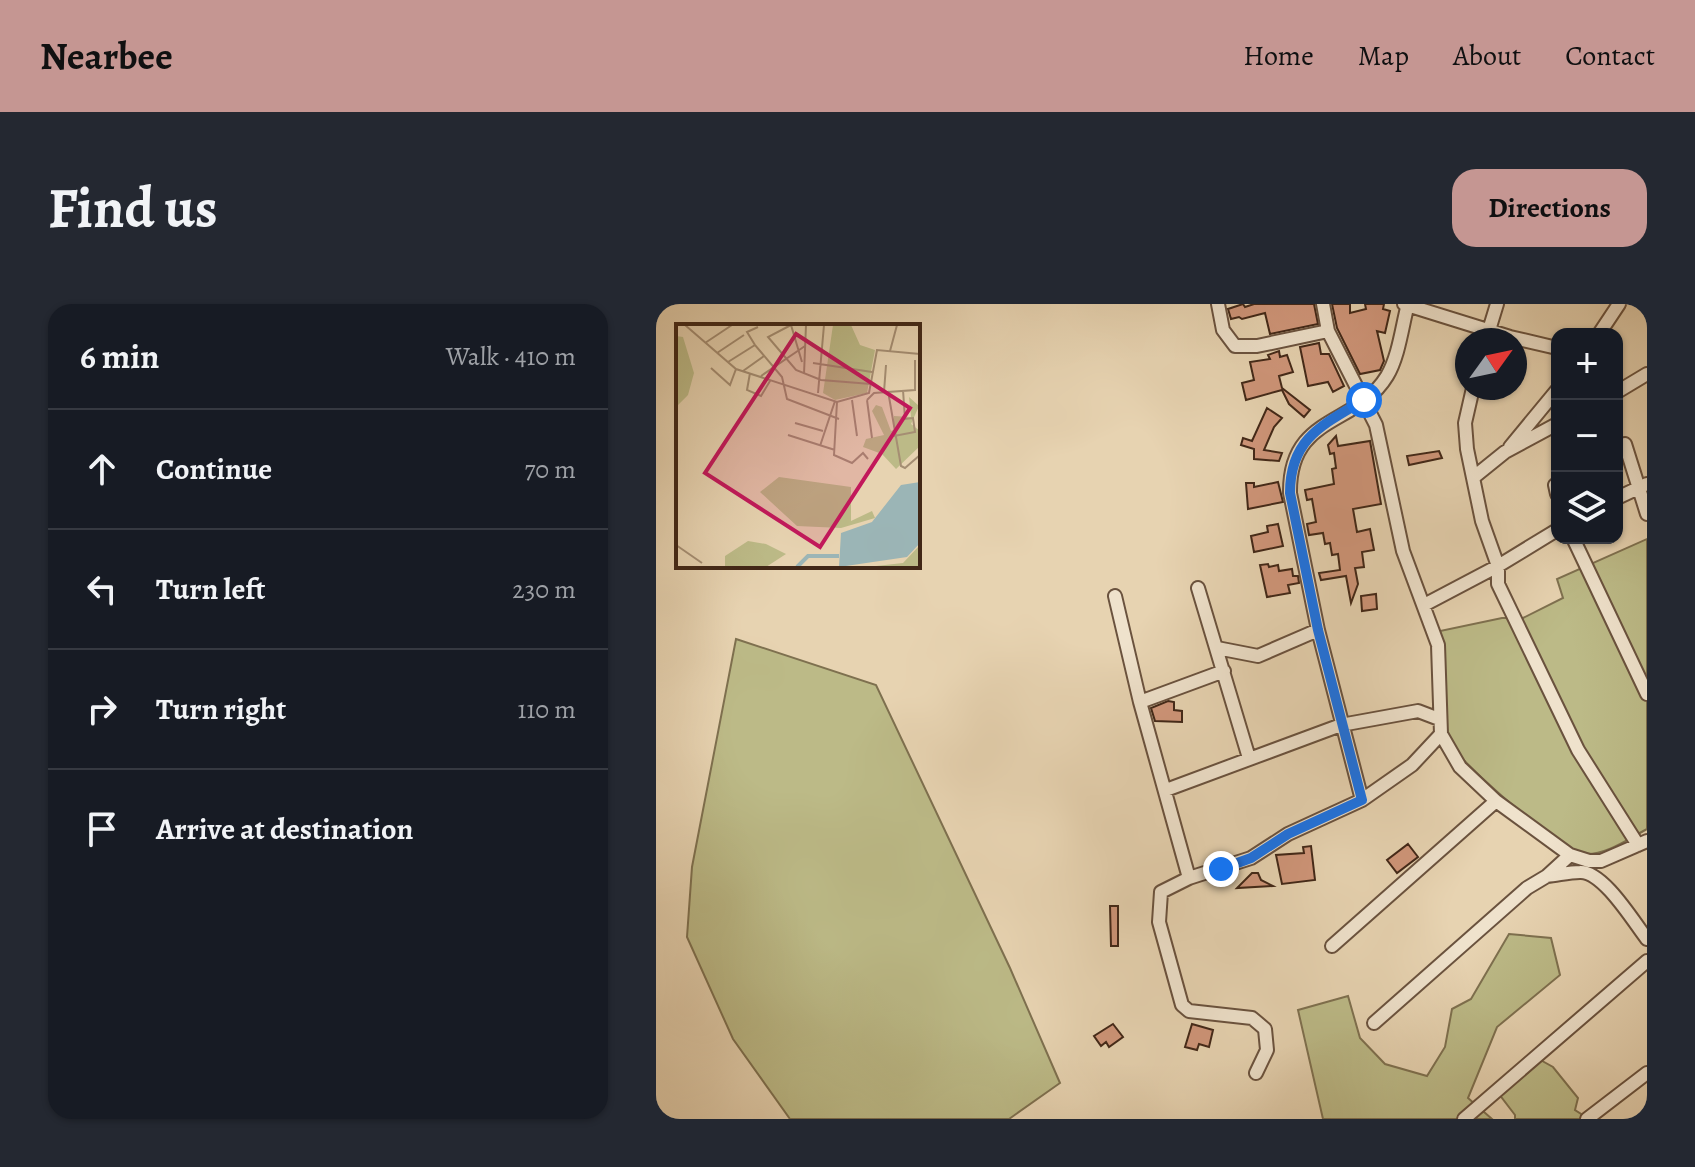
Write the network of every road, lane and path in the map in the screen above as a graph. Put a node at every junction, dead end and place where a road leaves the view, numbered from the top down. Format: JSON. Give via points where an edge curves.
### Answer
{"nodes":[{"id":1,"x":1218,"y":304,"type":"edge"},
{"id":2,"x":1323,"y":304,"type":"edge"},
{"id":3,"x":1406,"y":304,"type":"edge"},
{"id":4,"x":1497,"y":304,"type":"edge"},
{"id":5,"x":1599,"y":304,"type":"edge"},
{"id":6,"x":1616,"y":308,"type":"edge"},
{"id":7,"x":1468,"y":328,"type":"edge"},
{"id":8,"x":1490,"y":328,"type":"edge"},
{"id":9,"x":1603,"y":328,"type":"edge"},
{"id":10,"x":1328,"y":331,"type":"junction"},
{"id":11,"x":1527,"y":343,"type":"edge"},
{"id":12,"x":1551,"y":347,"type":"edge"},
{"id":13,"x":1647,"y":374,"type":"edge"},
{"id":14,"x":1623,"y":388,"type":"edge"},
{"id":15,"x":1551,"y":397,"type":"edge"},
{"id":16,"x":1364,"y":400,"type":"junction"},
{"id":17,"x":1470,"y":400,"type":"edge"},
{"id":18,"x":1551,"y":427,"type":"edge"},
{"id":19,"x":1625,"y":444,"type":"dead end"},
{"id":20,"x":1505,"y":452,"type":"junction"},
{"id":21,"x":1474,"y":477,"type":"junction"},
{"id":22,"x":1642,"y":486,"type":"edge"},
{"id":23,"x":1623,"y":495,"type":"edge"},
{"id":24,"x":1647,"y":514,"type":"edge"},
{"id":25,"x":1551,"y":534,"type":"edge"},
{"id":26,"x":1576,"y":544,"type":"edge"},
{"id":27,"x":1498,"y":566,"type":"junction"},
{"id":28,"x":1198,"y":588,"type":"dead end"},
{"id":29,"x":1115,"y":596,"type":"dead end"},
{"id":30,"x":1424,"y":605,"type":"junction"},
{"id":31,"x":1318,"y":630,"type":"junction"},
{"id":32,"x":1217,"y":648,"type":"junction"},
{"id":33,"x":1224,"y":671,"type":"junction"},
{"id":34,"x":1647,"y":694,"type":"edge"},
{"id":35,"x":1140,"y":702,"type":"junction"},
{"id":36,"x":1439,"y":719,"type":"junction"},
{"id":37,"x":1341,"y":725,"type":"junction"},
{"id":38,"x":1441,"y":734,"type":"junction"},
{"id":39,"x":1249,"y":758,"type":"junction"},
{"id":40,"x":1166,"y":790,"type":"junction"},
{"id":41,"x":1362,"y":800,"type":"junction"},
{"id":42,"x":1496,"y":801,"type":"junction"},
{"id":43,"x":1642,"y":843,"type":"edge"},
{"id":44,"x":1570,"y":855,"type":"junction"},
{"id":45,"x":1547,"y":876,"type":"junction"},
{"id":46,"x":1189,"y":878,"type":"junction"},
{"id":47,"x":1646,"y":934,"type":"edge"},
{"id":48,"x":1332,"y":946,"type":"dead end"},
{"id":49,"x":1647,"y":961,"type":"edge"},
{"id":50,"x":1374,"y":1023,"type":"dead end"},
{"id":51,"x":1256,"y":1073,"type":"dead end"},
{"id":52,"x":1647,"y":1073,"type":"edge"},
{"id":53,"x":1464,"y":1119,"type":"edge"},
{"id":54,"x":1587,"y":1119,"type":"edge"}],
"edges":[{"from":1,"to":10,"type":"street","via":[[1223,330],[1235,346]]},
{"from":2,"to":10,"type":"street"},
{"from":3,"to":7,"type":"street"},
{"from":3,"to":16,"type":"street","via":[[1388,375]]},
{"from":4,"to":8,"type":"street"},
{"from":5,"to":6,"type":"street"},
{"from":6,"to":9,"type":"street"},
{"from":10,"to":16,"type":"street"},
{"from":11,"to":12,"type":"street"},
{"from":13,"to":14,"type":"street"},
{"from":15,"to":20,"type":"street"},
{"from":16,"to":30,"type":"street","via":[[1376,425],[1403,551]]},
{"from":16,"to":31,"type":"street","via":[[1308,439],[1296,452],[1290,472]]},
{"from":17,"to":21,"type":"street","via":[[1465,423]]},
{"from":18,"to":20,"type":"street"},
{"from":19,"to":22,"type":"street"},
{"from":20,"to":21,"type":"street"},
{"from":21,"to":27,"type":"street"},
{"from":22,"to":23,"type":"street"},
{"from":22,"to":24,"type":"street"},
{"from":25,"to":27,"type":"street"},
{"from":26,"to":34,"type":"street"},
{"from":27,"to":30,"type":"street"},
{"from":27,"to":43,"type":"street","via":[[1498,584],[1578,750]]},
{"from":28,"to":32,"type":"street"},
{"from":29,"to":35,"type":"street"},
{"from":30,"to":36,"type":"street","via":[[1438,645]]},
{"from":31,"to":32,"type":"street","via":[[1258,656]]},
{"from":31,"to":37,"type":"street"},
{"from":32,"to":33,"type":"street"},
{"from":33,"to":35,"type":"street"},
{"from":33,"to":39,"type":"street"},
{"from":35,"to":40,"type":"street"},
{"from":36,"to":37,"type":"street","via":[[1418,711]]},
{"from":36,"to":38,"type":"street"},
{"from":37,"to":39,"type":"street"},
{"from":37,"to":41,"type":"street"},
{"from":38,"to":41,"type":"street","via":[[1412,765]]},
{"from":38,"to":42,"type":"street","via":[[1460,767]]},
{"from":39,"to":40,"type":"street"},
{"from":40,"to":46,"type":"street"},
{"from":41,"to":46,"type":"street","via":[[1288,834],[1251,858]]},
{"from":42,"to":44,"type":"street"},
{"from":42,"to":48,"type":"street"},
{"from":43,"to":44,"type":"street","via":[[1601,861]]},
{"from":44,"to":45,"type":"street"},
{"from":45,"to":47,"type":"street","via":[[1581,871],[1593,875]]},
{"from":45,"to":50,"type":"street"},
{"from":46,"to":51,"type":"street","via":[[1161,892],[1159,922],[1182,1005],[1189,1011],[1252,1018],[1265,1029],[1267,1050]]},
{"from":49,"to":53,"type":"street"},
{"from":52,"to":54,"type":"street"}]}
